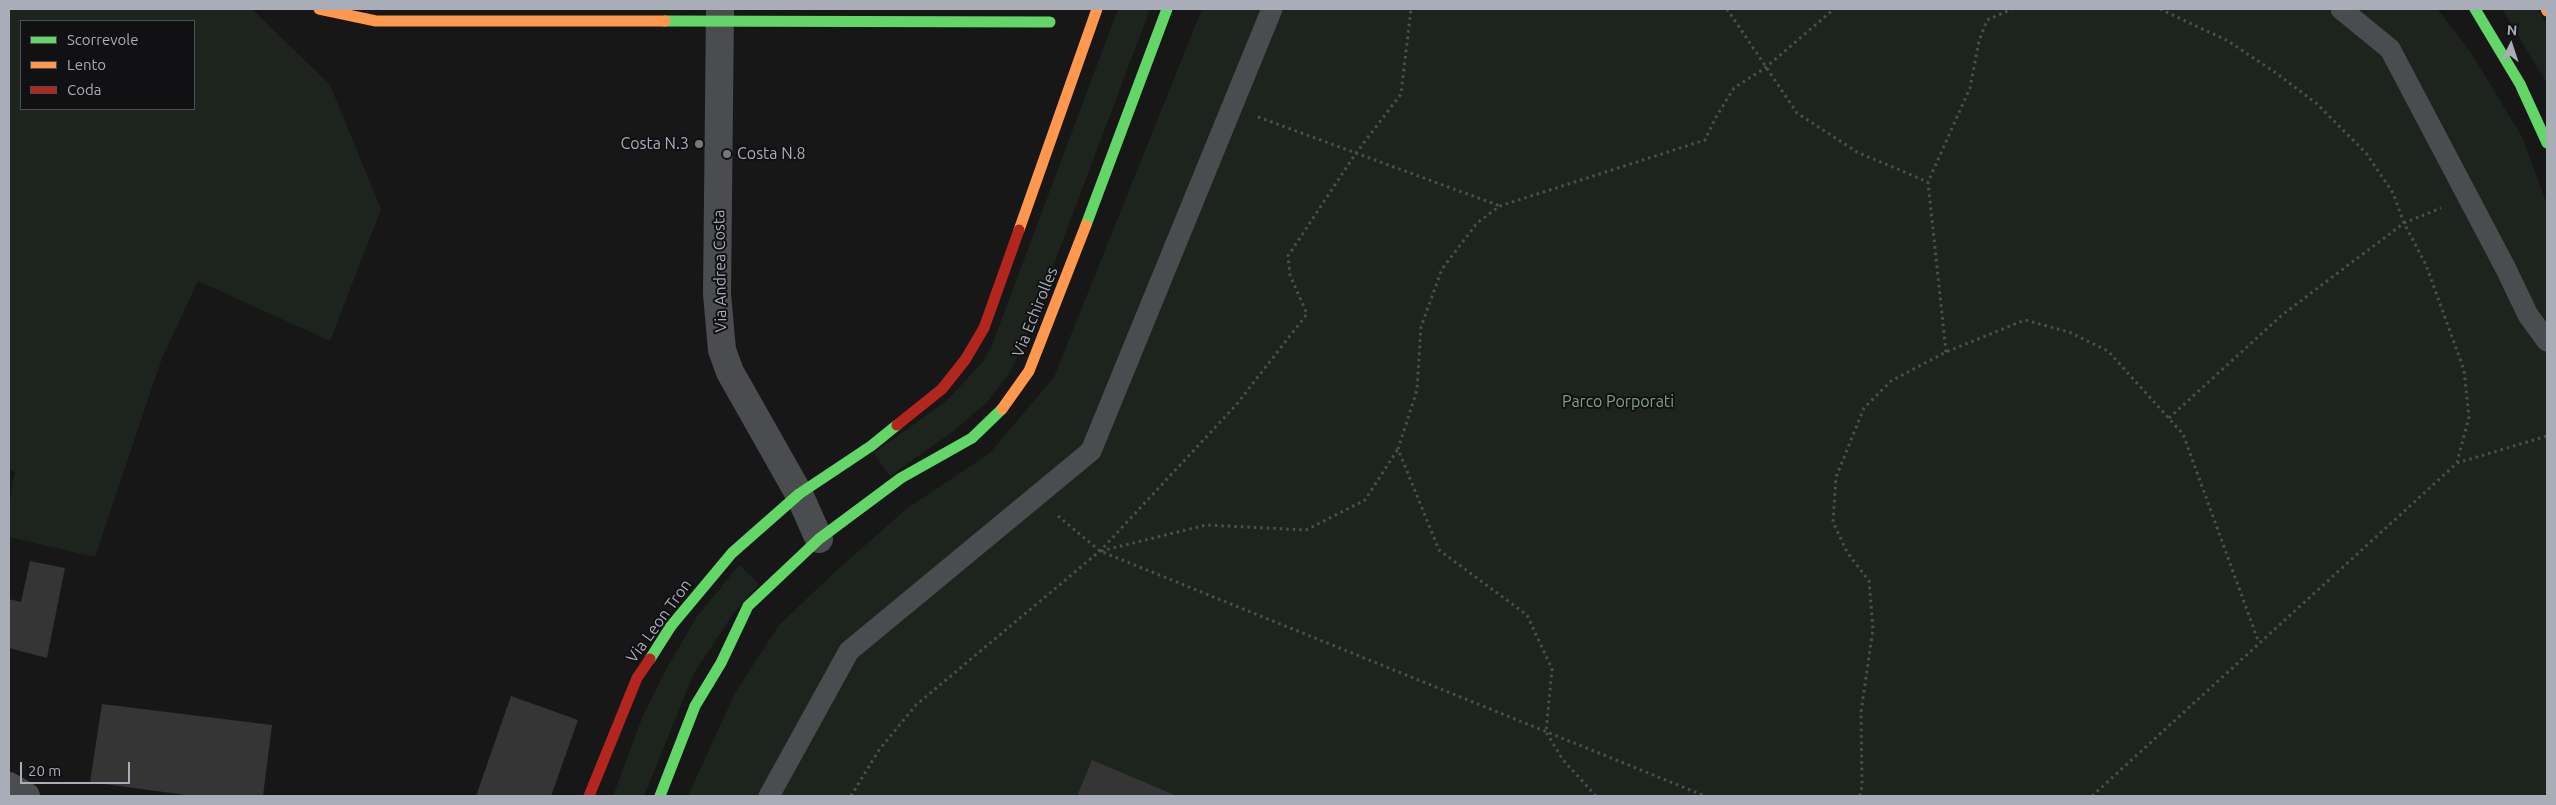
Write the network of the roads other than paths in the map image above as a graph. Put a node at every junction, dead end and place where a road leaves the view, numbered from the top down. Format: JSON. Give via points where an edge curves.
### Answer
{"nodes":[{"id":1,"x":319,"y":9,"type":"edge"},
{"id":2,"x":1097,"y":9,"type":"edge"},
{"id":3,"x":1167,"y":9,"type":"edge"},
{"id":4,"x":1272,"y":9,"type":"edge"},
{"id":5,"x":2341,"y":9,"type":"edge"},
{"id":6,"x":2475,"y":9,"type":"edge"},
{"id":7,"x":720,"y":16,"type":"edge"},
{"id":8,"x":1050,"y":22,"type":"dead end"},
{"id":9,"x":2547,"y":142,"type":"edge"},
{"id":10,"x":2547,"y":341,"type":"edge"},
{"id":11,"x":799,"y":494,"type":"junction"},
{"id":12,"x":819,"y":539,"type":"junction"},
{"id":13,"x":9,"y":786,"type":"edge"},
{"id":14,"x":26,"y":796,"type":"edge"},
{"id":15,"x":589,"y":796,"type":"edge"},
{"id":16,"x":660,"y":796,"type":"edge"},
{"id":17,"x":769,"y":796,"type":"edge"}],
"edges":[{"from":1,"to":7,"type":"street","via":[[376,21]]},
{"from":2,"to":11,"type":"street","via":[[984,328],[942,389],[871,446]]},
{"from":3,"to":12,"type":"street","name":"Via Echirolles","via":[[1029,371],[1005,406],[972,438],[901,478]]},
{"from":4,"to":17,"type":"lane","via":[[1091,451],[849,651]]},
{"from":5,"to":10,"type":"lane","via":[[2390,49],[2528,315]]},
{"from":6,"to":9,"type":"street","via":[[2520,84]]},
{"from":7,"to":8,"type":"street"},
{"from":7,"to":11,"type":"street","name":"Via Andrea Costa","via":[[717,294],[722,350],[730,372]]},
{"from":11,"to":12,"type":"street","name":"Via Andrea Costa"},
{"from":11,"to":15,"type":"street","name":"Via Leon Tron","via":[[732,553],[671,626],[638,678]]},
{"from":12,"to":16,"type":"street","via":[[748,606],[695,706]]},
{"from":13,"to":14,"type":"street"}]}
